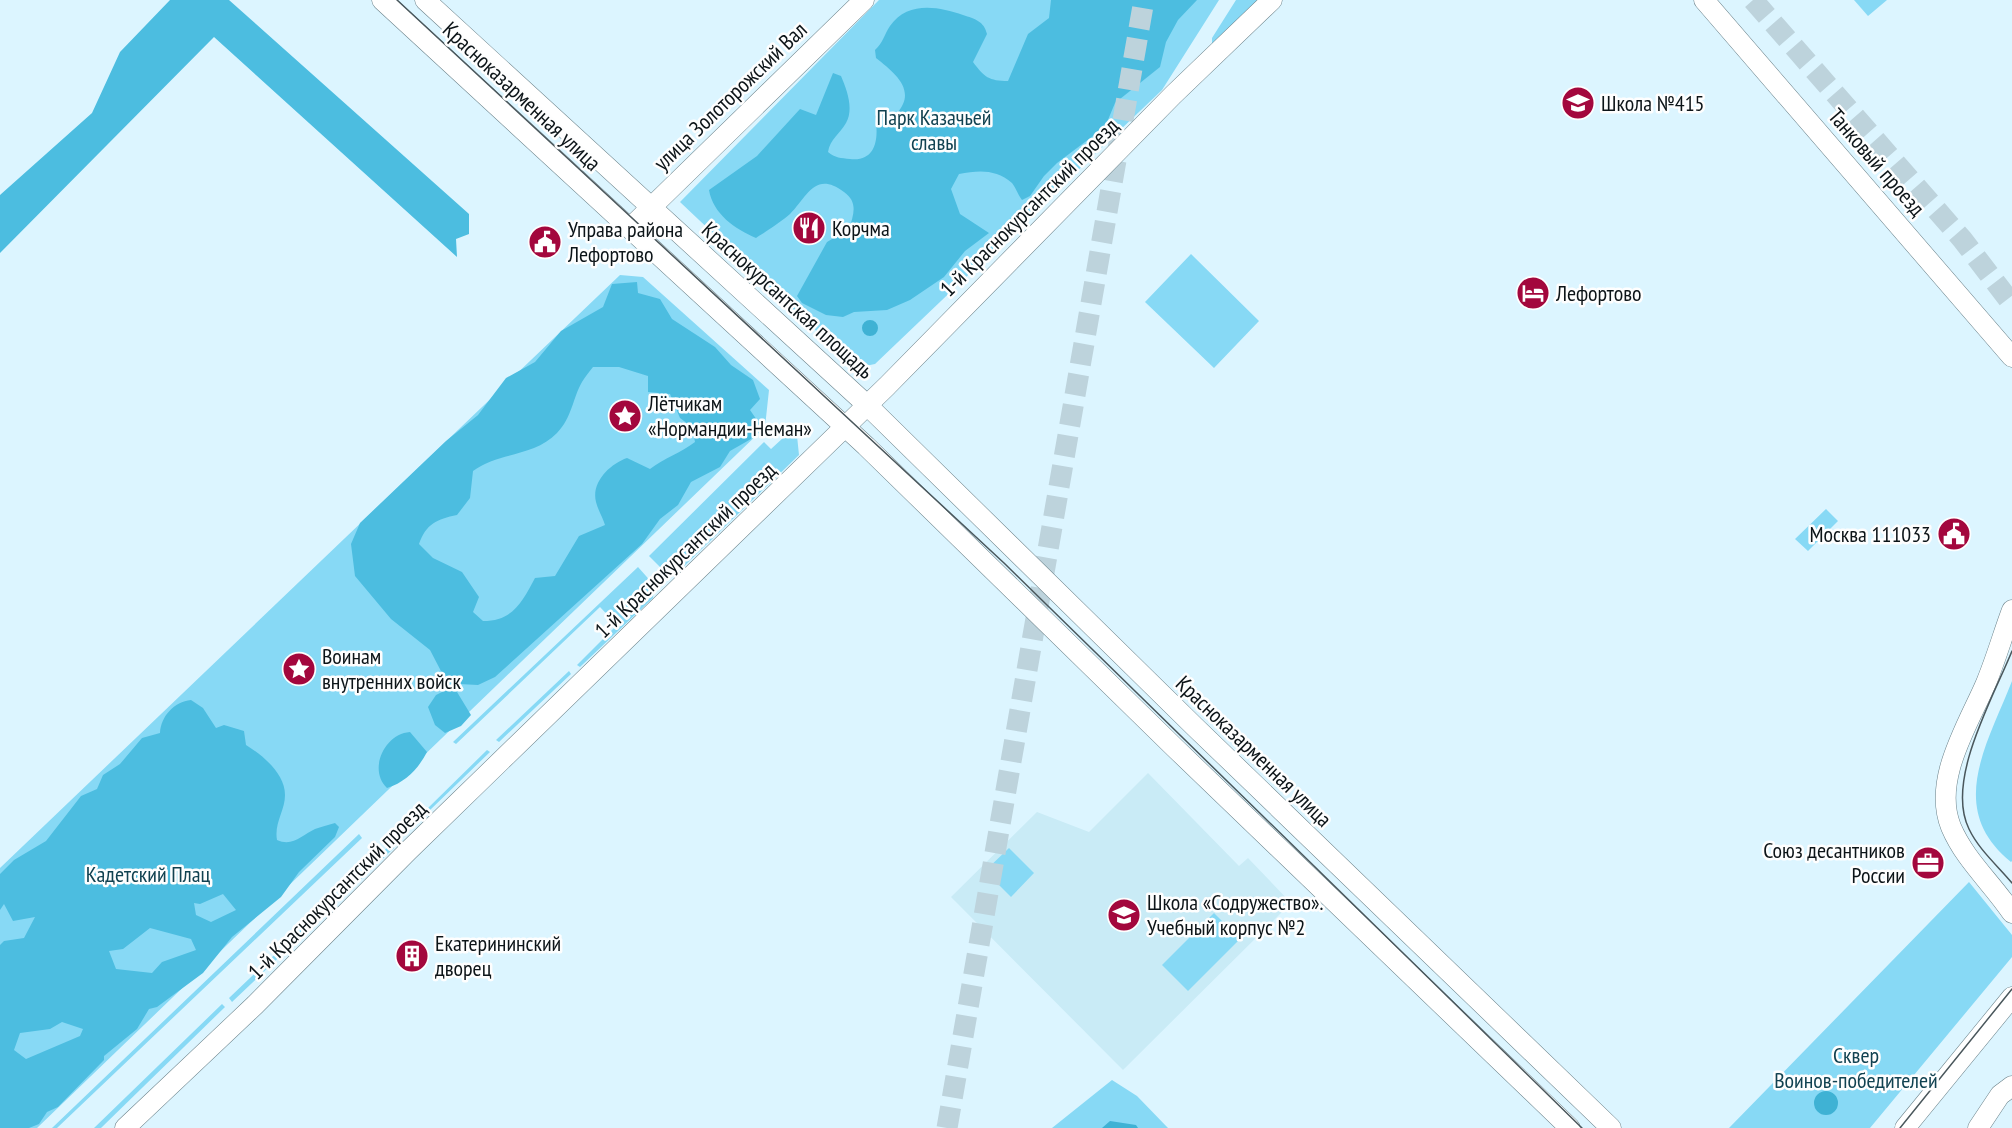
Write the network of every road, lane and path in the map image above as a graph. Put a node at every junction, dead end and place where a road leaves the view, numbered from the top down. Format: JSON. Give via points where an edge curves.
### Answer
{"nodes":[{"id":1,"x":382,"y":0,"type":"edge"},
{"id":2,"x":425,"y":0,"type":"edge"},
{"id":3,"x":864,"y":0,"type":"edge"},
{"id":4,"x":1272,"y":0,"type":"edge"},
{"id":5,"x":1704,"y":0,"type":"edge"},
{"id":6,"x":650,"y":207,"type":"junction"},
{"id":7,"x":630,"y":228,"type":"junction"},
{"id":8,"x":2012,"y":357,"type":"edge"},
{"id":9,"x":867,"y":405,"type":"junction"},
{"id":10,"x":844,"y":427,"type":"junction"},
{"id":11,"x":2012,"y":609,"type":"edge"},
{"id":12,"x":2012,"y":913,"type":"edge"},
{"id":13,"x":2012,"y":997,"type":"edge"},
{"id":14,"x":2012,"y":1086,"type":"edge"},
{"id":15,"x":2012,"y":1100,"type":"edge"},
{"id":16,"x":1979,"y":1127,"type":"edge"},
{"id":17,"x":125,"y":1128,"type":"edge"},
{"id":18,"x":1570,"y":1128,"type":"edge"},
{"id":19,"x":1611,"y":1128,"type":"edge"},
{"id":20,"x":1905,"y":1128,"type":"edge"}],
"edges":[{"from":1,"to":7,"type":"main road","name":"Красноказарменная улица"},
{"from":2,"to":6,"type":"main road","name":"Красноказарменная улица"},
{"from":3,"to":6,"type":"main road","name":"улица Золоторожский Вал"},
{"from":4,"to":9,"type":"main road","name":"1-й Краснокурсантский проезд"},
{"from":5,"to":8,"type":"main road","name":"Танковый проезд"},
{"from":6,"to":7,"type":"main road","name":"улица Золоторожский Вал"},
{"from":6,"to":9,"type":"main road","name":"Краснокурсантская площадь"},
{"from":7,"to":10,"type":"main road"},
{"from":9,"to":10,"type":"main road","name":"1-й Краснокурсантский проезд"},
{"from":9,"to":19,"type":"main road","name":"Красноказарменная улица"},
{"from":10,"to":17,"type":"main road","name":"1-й Краснокурсантский проезд"},
{"from":10,"to":18,"type":"main road"},
{"from":11,"to":12,"type":"main road","via":[[1952,762],[1945,804],[1950,825],[1971,862]]},
{"from":13,"to":20,"type":"main road"},
{"from":14,"to":16,"type":"main road","via":[[2000,1095]]},
{"from":15,"to":16,"type":"main road"}]}
